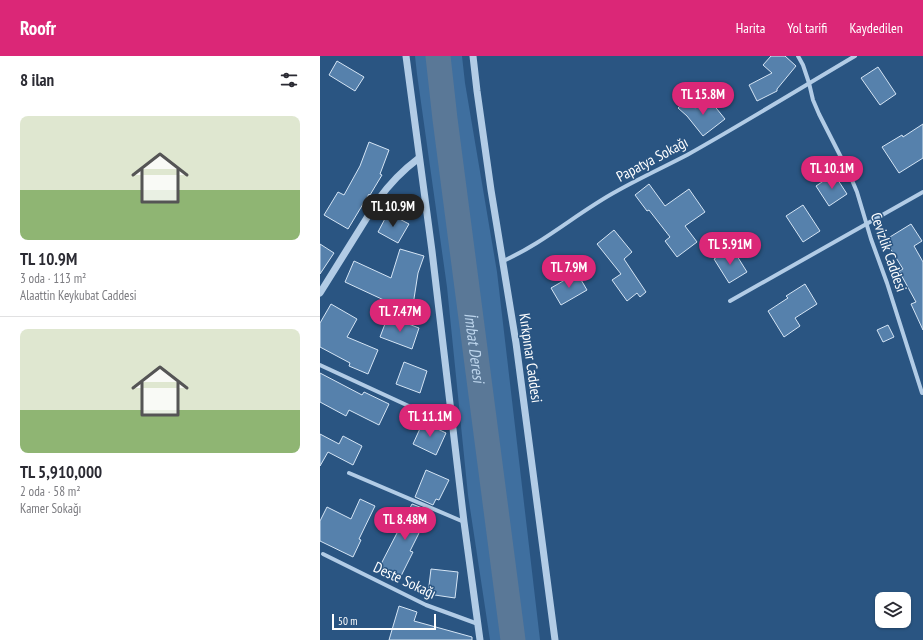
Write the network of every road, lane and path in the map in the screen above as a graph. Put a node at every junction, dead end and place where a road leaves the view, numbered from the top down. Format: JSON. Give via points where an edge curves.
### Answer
{"nodes":[{"id":1,"x":406,"y":56,"type":"edge"},
{"id":2,"x":473,"y":56,"type":"edge"},
{"id":3,"x":798,"y":56,"type":"edge"},
{"id":4,"x":855,"y":56,"type":"edge"},
{"id":5,"x":809,"y":83,"type":"junction"},
{"id":6,"x":419,"y":158,"type":"junction"},
{"id":7,"x":923,"y":192,"type":"edge"},
{"id":8,"x":866,"y":224,"type":"junction"},
{"id":9,"x":503,"y":261,"type":"junction"},
{"id":10,"x":320,"y":293,"type":"edge"},
{"id":11,"x":730,"y":301,"type":"dead end"},
{"id":12,"x":320,"y":365,"type":"edge"},
{"id":13,"x":922,"y":394,"type":"dead end"},
{"id":14,"x":453,"y":426,"type":"junction"},
{"id":15,"x":349,"y":473,"type":"dead end"},
{"id":16,"x":464,"y":522,"type":"junction"},
{"id":17,"x":323,"y":554,"type":"dead end"},
{"id":18,"x":478,"y":624,"type":"junction"},
{"id":19,"x":480,"y":640,"type":"edge"},
{"id":20,"x":555,"y":640,"type":"edge"}],
"edges":[{"from":1,"to":6,"type":"street"},
{"from":2,"to":9,"type":"street","name":"Kırkpınar Caddesi"},
{"from":3,"to":5,"type":"street","name":"Cevizlik Caddesi"},
{"from":4,"to":5,"type":"street","name":"Papatya Sokağı"},
{"from":5,"to":8,"type":"street","name":"Cevizlik Caddesi","via":[[819,114],[857,192]]},
{"from":5,"to":9,"type":"street","name":"Papatya Sokağı","via":[[686,155],[616,191],[532,246]]},
{"from":6,"to":10,"type":"street","via":[[386,188]]},
{"from":6,"to":14,"type":"street"},
{"from":7,"to":8,"type":"street"},
{"from":8,"to":11,"type":"street"},
{"from":8,"to":13,"type":"street","name":"Cevizlik Caddesi"},
{"from":9,"to":20,"type":"street","name":"Kırkpınar Caddesi"},
{"from":12,"to":14,"type":"street"},
{"from":14,"to":16,"type":"street"},
{"from":15,"to":16,"type":"street"},
{"from":16,"to":18,"type":"street"},
{"from":17,"to":18,"type":"street","name":"Deste Sokağı","via":[[426,605]]},
{"from":18,"to":19,"type":"street"}]}
